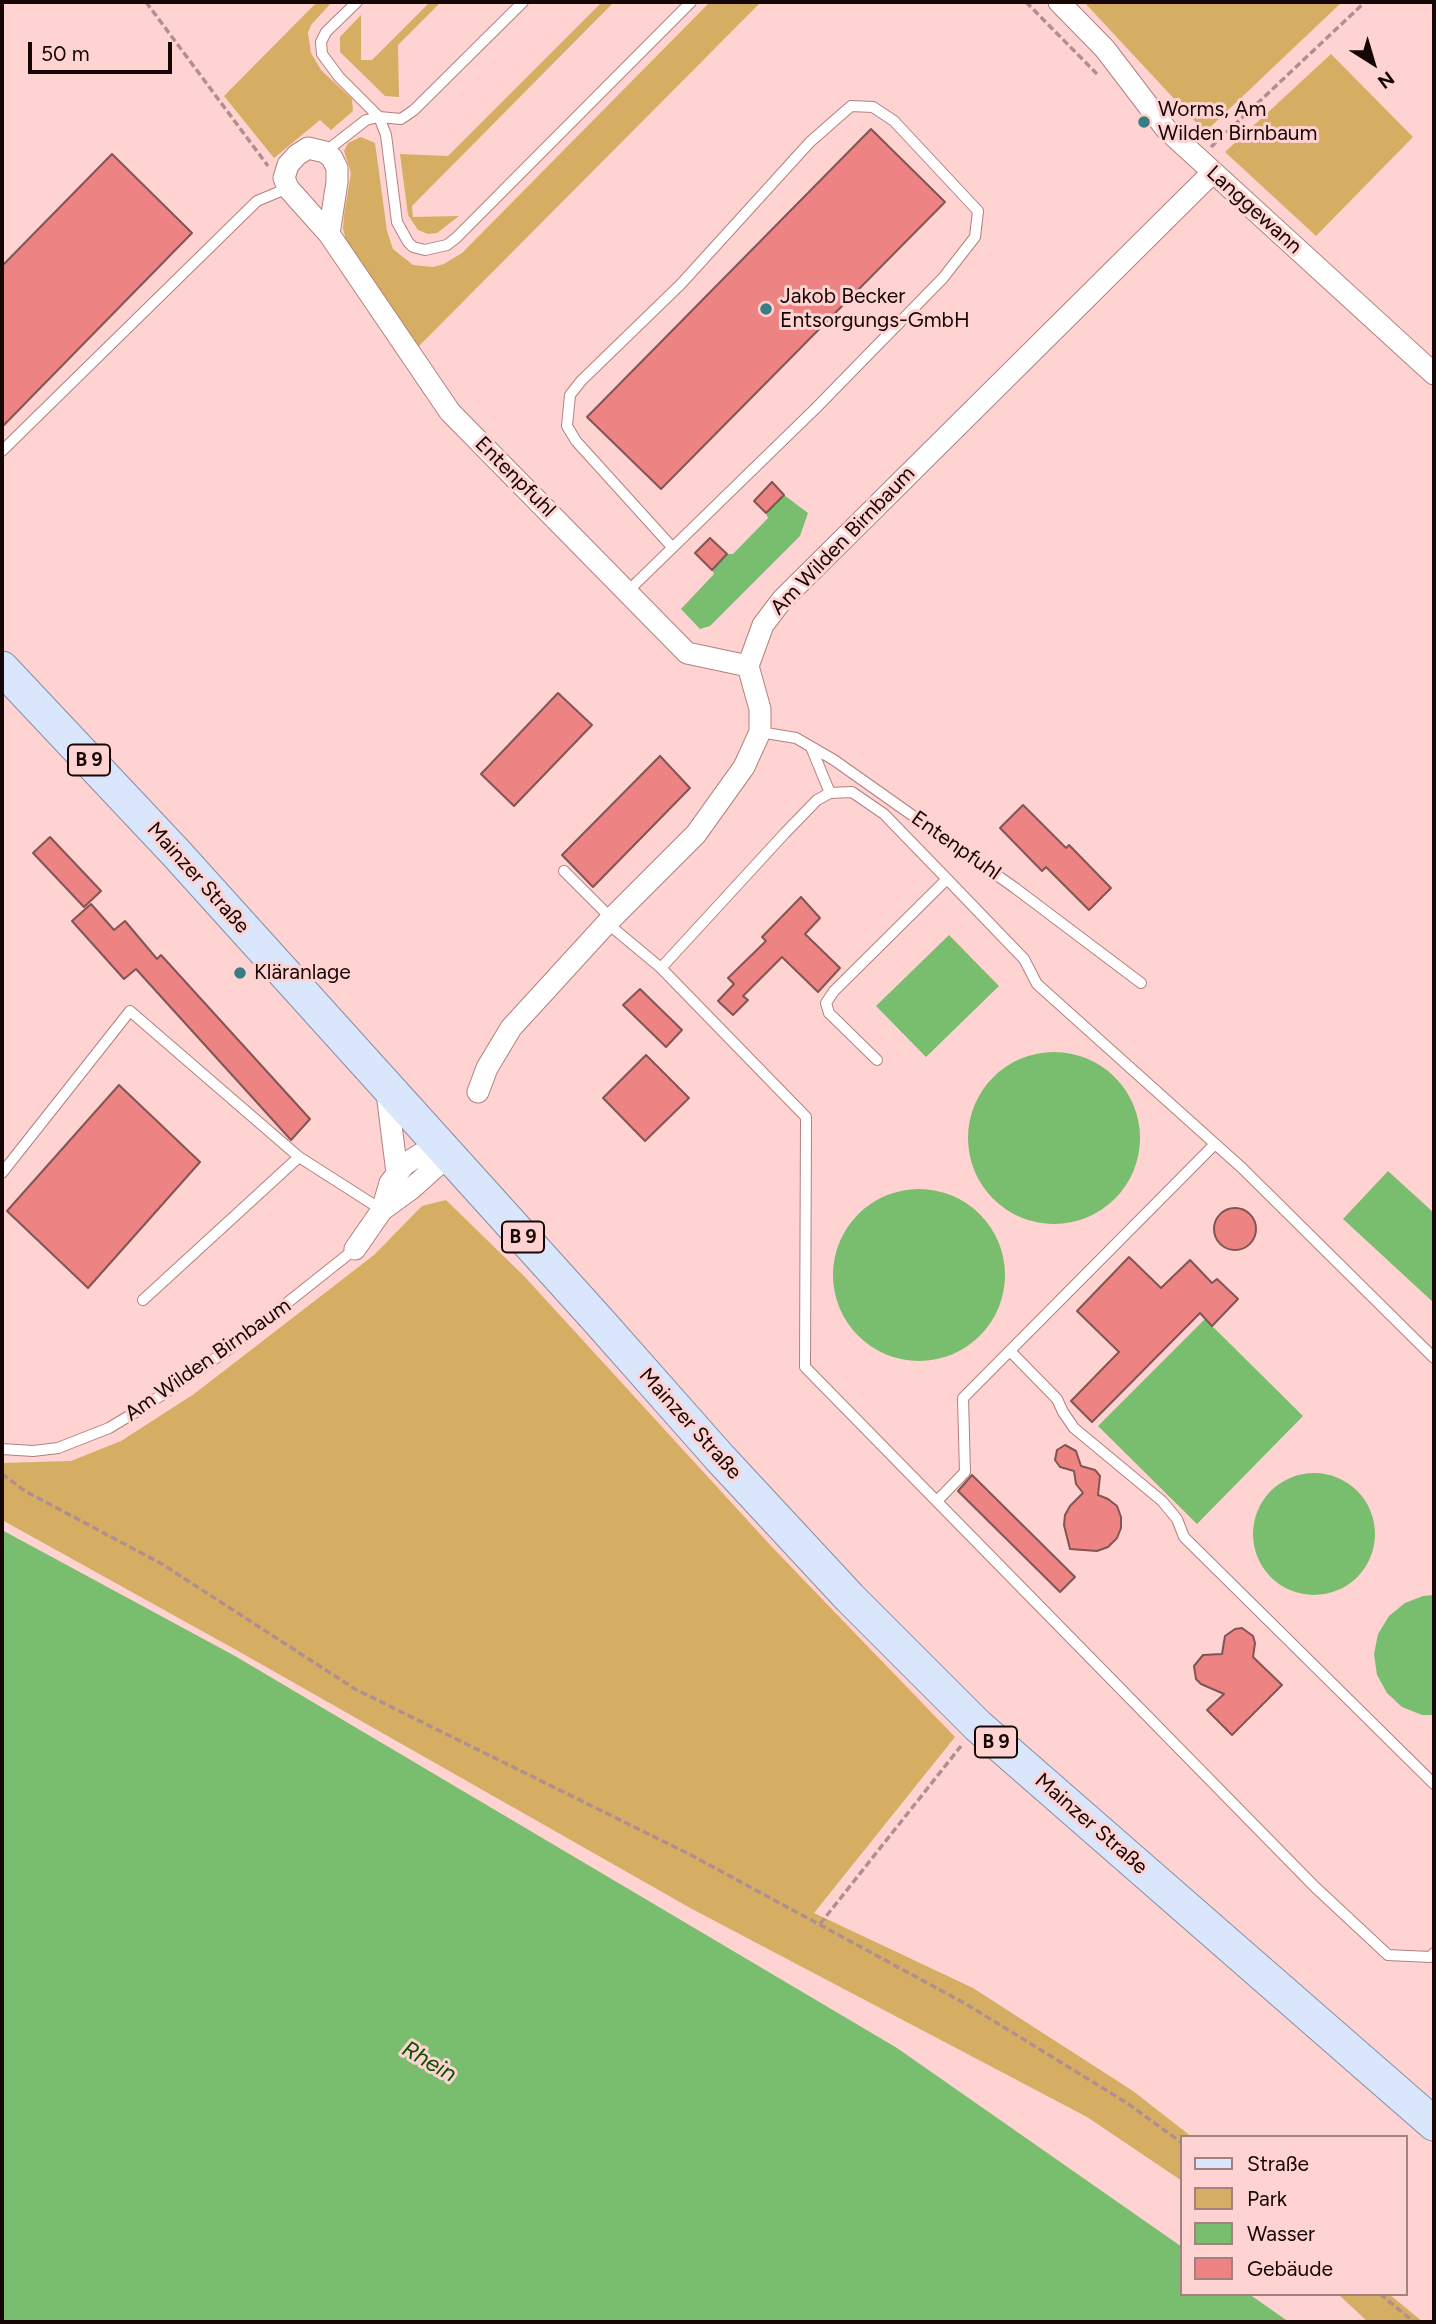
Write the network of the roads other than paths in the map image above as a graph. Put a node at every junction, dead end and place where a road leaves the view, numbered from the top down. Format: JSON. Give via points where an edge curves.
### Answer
{"nodes":[{"id":1,"x":357,"y":2,"type":"edge"},
{"id":2,"x":523,"y":2,"type":"edge"},
{"id":3,"x":691,"y":2,"type":"edge"},
{"id":4,"x":1059,"y":2,"type":"edge"},
{"id":5,"x":379,"y":117,"type":"junction"},
{"id":6,"x":326,"y":152,"type":"junction"},
{"id":7,"x":1205,"y":166,"type":"junction"},
{"id":8,"x":288,"y":188,"type":"junction"},
{"id":9,"x":329,"y":234,"type":"junction"},
{"id":10,"x":1434,"y":374,"type":"edge"},
{"id":11,"x":2,"y":451,"type":"edge"},
{"id":12,"x":672,"y":547,"type":"junction"},
{"id":13,"x":628,"y":591,"type":"junction"},
{"id":14,"x":748,"y":666,"type":"junction"},
{"id":15,"x":2,"y":668,"type":"edge"},
{"id":16,"x":760,"y":732,"type":"junction"},
{"id":17,"x":811,"y":747,"type":"junction"},
{"id":18,"x":830,"y":793,"type":"junction"},
{"id":19,"x":564,"y":872,"type":"dead end"},
{"id":20,"x":947,"y":879,"type":"junction"},
{"id":21,"x":610,"y":921,"type":"junction"},
{"id":22,"x":662,"y":968,"type":"junction"},
{"id":23,"x":1141,"y":983,"type":"dead end"},
{"id":24,"x":877,"y":1060,"type":"dead end"},
{"id":25,"x":386,"y":1084,"type":"junction"},
{"id":26,"x":478,"y":1092,"type":"dead end"},
{"id":27,"x":1215,"y":1144,"type":"junction"},
{"id":28,"x":446,"y":1152,"type":"junction"},
{"id":29,"x":299,"y":1157,"type":"junction"},
{"id":30,"x":2,"y":1173,"type":"edge"},
{"id":31,"x":397,"y":1174,"type":"junction"},
{"id":32,"x":382,"y":1210,"type":"junction"},
{"id":33,"x":355,"y":1249,"type":"joint"},
{"id":34,"x":143,"y":1300,"type":"dead end"},
{"id":35,"x":1010,"y":1351,"type":"junction"},
{"id":36,"x":1434,"y":1358,"type":"edge"},
{"id":37,"x":2,"y":1448,"type":"edge"},
{"id":38,"x":937,"y":1501,"type":"junction"},
{"id":39,"x":1434,"y":1784,"type":"edge"},
{"id":40,"x":1434,"y":1953,"type":"edge"},
{"id":41,"x":1434,"y":2124,"type":"edge"}],
"edges":[{"from":1,"to":5,"type":"lane","via":[[326,32],[322,54]]},
{"from":2,"to":5,"type":"lane","via":[[414,110],[401,119]]},
{"from":3,"to":5,"type":"lane","via":[[447,245],[420,249],[403,234]]},
{"from":4,"to":7,"type":"street","name":"Langgewann","via":[[1105,48],[1166,129]]},
{"from":5,"to":6,"type":"lane","via":[[366,120]]},
{"from":6,"to":8,"type":"street","via":[[308,148],[297,155],[284,178]]},
{"from":6,"to":9,"type":"street","via":[[337,168]]},
{"from":7,"to":10,"type":"street","name":"Langgewann"},
{"from":7,"to":14,"type":"street","name":"Am Wilden Birnbaum","via":[[782,600],[762,625]]},
{"from":8,"to":9,"type":"street","name":"Entenpfuhl"},
{"from":8,"to":11,"type":"lane","via":[[257,201]]},
{"from":9,"to":13,"type":"street","name":"Entenpfuhl","via":[[450,412]]},
{"from":12,"to":12,"type":"lane","via":[[846,378],[943,278],[975,237],[978,211],[894,121],[873,107],[851,106],[810,142],[681,284],[570,394],[567,426],[576,441]]},
{"from":12,"to":13,"type":"lane"},
{"from":13,"to":14,"type":"street","name":"Entenpfuhl","via":[[687,653]]},
{"from":14,"to":16,"type":"street","via":[[760,709]]},
{"from":15,"to":25,"type":"main road","name":"Mainzer Straße","number":"B 9"},
{"from":16,"to":17,"type":"lane","name":"Entenpfuhl","via":[[796,738]]},
{"from":16,"to":21,"type":"street","via":[[744,767],[696,834]]},
{"from":17,"to":18,"type":"lane"},
{"from":17,"to":23,"type":"lane","name":"Entenpfuhl","via":[[1015,888]]},
{"from":18,"to":20,"type":"lane","via":[[852,792],[865,799]]},
{"from":18,"to":22,"type":"lane","via":[[785,832]]},
{"from":19,"to":21,"type":"lane"},
{"from":20,"to":24,"type":"lane","via":[[826,1003],[829,1013]]},
{"from":20,"to":27,"type":"lane","via":[[1024,959],[1037,984]]},
{"from":21,"to":22,"type":"lane"},
{"from":21,"to":26,"type":"street","via":[[511,1028]]},
{"from":22,"to":38,"type":"lane","via":[[806,1117],[804,1367]]},
{"from":25,"to":28,"type":"main road","name":"Mainzer Straße","number":"B 9"},
{"from":25,"to":31,"type":"street"},
{"from":27,"to":35,"type":"lane"},
{"from":27,"to":36,"type":"lane"},
{"from":28,"to":31,"type":"street","via":[[412,1158]]},
{"from":28,"to":32,"type":"street","name":"Am Wilden Birnbaum","via":[[411,1189]]},
{"from":28,"to":41,"type":"main road","name":"Mainzer Straße","number":"B 9","via":[[850,1598],[978,1726]]},
{"from":29,"to":30,"type":"lane","via":[[130,1011]]},
{"from":29,"to":32,"type":"lane"},
{"from":29,"to":34,"type":"lane"},
{"from":31,"to":32,"type":"street","name":"Am Wilden Birnbaum"},
{"from":32,"to":33,"type":"street","name":"Am Wilden Birnbaum"},
{"from":33,"to":37,"type":"lane","name":"Am Wilden Birnbaum","via":[[229,1349],[109,1428],[58,1448]]},
{"from":35,"to":38,"type":"lane","via":[[964,1398],[965,1472]]},
{"from":35,"to":39,"type":"lane","via":[[1058,1399],[1074,1428],[1162,1501],[1184,1537]]},
{"from":38,"to":40,"type":"lane","via":[[1388,1955],[1430,1957]]}]}
